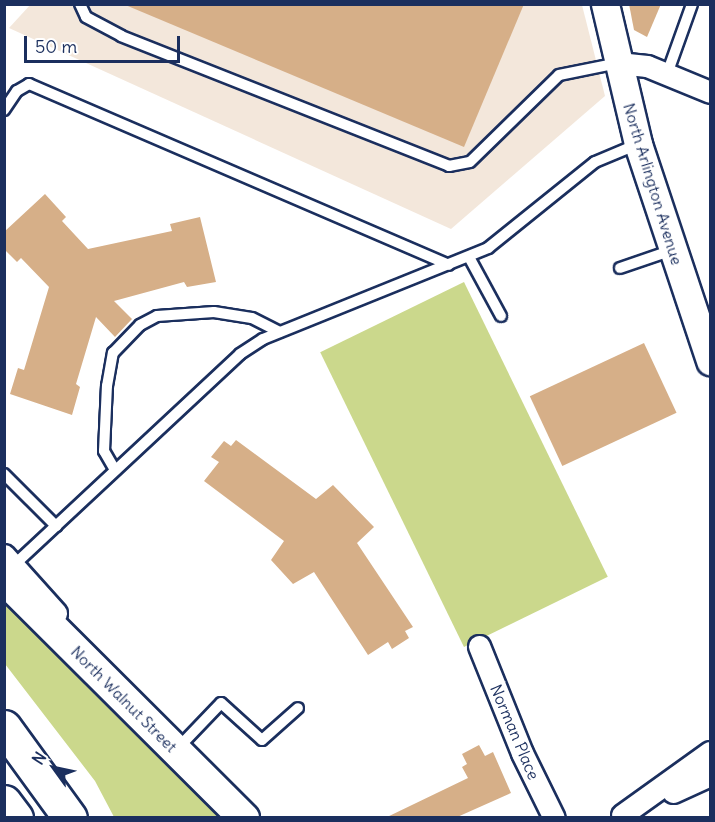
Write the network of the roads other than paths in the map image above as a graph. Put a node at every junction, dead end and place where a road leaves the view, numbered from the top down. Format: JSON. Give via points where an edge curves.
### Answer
{"nodes":[{"id":1,"x":80,"y":4,"type":"edge"},
{"id":2,"x":605,"y":4,"type":"edge"},
{"id":3,"x":692,"y":4,"type":"edge"},
{"id":4,"x":618,"y":63,"type":"junction"},
{"id":5,"x":667,"y":74,"type":"junction"},
{"id":6,"x":711,"y":92,"type":"edge"},
{"id":7,"x":4,"y":110,"type":"edge"},
{"id":8,"x":638,"y":144,"type":"junction"},
{"id":9,"x":673,"y":250,"type":"junction"},
{"id":10,"x":469,"y":257,"type":"junction"},
{"id":11,"x":449,"y":265,"type":"junction"},
{"id":12,"x":620,"y":268,"type":"dead end"},
{"id":13,"x":501,"y":316,"type":"dead end"},
{"id":14,"x":280,"y":332,"type":"junction"},
{"id":15,"x":711,"y":361,"type":"edge"},
{"id":16,"x":115,"y":470,"type":"junction"},
{"id":17,"x":4,"y":474,"type":"edge"},
{"id":18,"x":56,"y":525,"type":"junction"},
{"id":19,"x":8,"y":566,"type":"edge"},
{"id":20,"x":479,"y":646,"type":"dead end"},
{"id":21,"x":298,"y":708,"type":"dead end"},
{"id":22,"x":4,"y":727,"type":"edge"},
{"id":23,"x":176,"y":750,"type":"junction"},
{"id":24,"x":711,"y":752,"type":"edge"},
{"id":25,"x":711,"y":775,"type":"edge"},
{"id":26,"x":4,"y":802,"type":"edge"},
{"id":27,"x":620,"y":816,"type":"edge"},
{"id":28,"x":16,"y":818,"type":"edge"},
{"id":29,"x":70,"y":818,"type":"edge"},
{"id":30,"x":244,"y":818,"type":"edge"},
{"id":31,"x":554,"y":818,"type":"edge"}],
"edges":[{"from":1,"to":4,"type":"lane","via":[[86,17],[121,36],[449,166],[470,162],[559,75]]},
{"from":2,"to":4,"type":"street","name":"North Arlington Avenue"},
{"from":3,"to":5,"type":"lane"},
{"from":4,"to":5,"type":"street","via":[[637,63]]},
{"from":4,"to":8,"type":"street","name":"North Arlington Avenue"},
{"from":5,"to":6,"type":"street"},
{"from":7,"to":11,"type":"lane","via":[[17,92],[29,84]]},
{"from":8,"to":9,"type":"street","name":"North Arlington Avenue"},
{"from":8,"to":10,"type":"lane","via":[[595,162],[488,248]]},
{"from":9,"to":12,"type":"lane"},
{"from":9,"to":15,"type":"street","name":"North Arlington Avenue"},
{"from":10,"to":11,"type":"lane"},
{"from":10,"to":13,"type":"lane"},
{"from":11,"to":14,"type":"lane"},
{"from":14,"to":16,"type":"lane","via":[[240,354]]},
{"from":14,"to":16,"type":"lane","via":[[252,318],[214,312],[157,316],[140,325],[113,353],[107,386],[104,451]]},
{"from":16,"to":18,"type":"lane"},
{"from":17,"to":18,"type":"lane"},
{"from":18,"to":19,"type":"lane"},
{"from":19,"to":23,"type":"main road","name":"North Walnut Street"},
{"from":20,"to":31,"type":"street","name":"Norman Place","via":[[522,753]]},
{"from":21,"to":23,"type":"lane","via":[[262,741],[221,703]]},
{"from":22,"to":29,"type":"highway"},
{"from":23,"to":30,"type":"main road","name":"North Walnut Street"},
{"from":24,"to":27,"type":"street"},
{"from":25,"to":27,"type":"street"},
{"from":26,"to":28,"type":"highway"}]}
